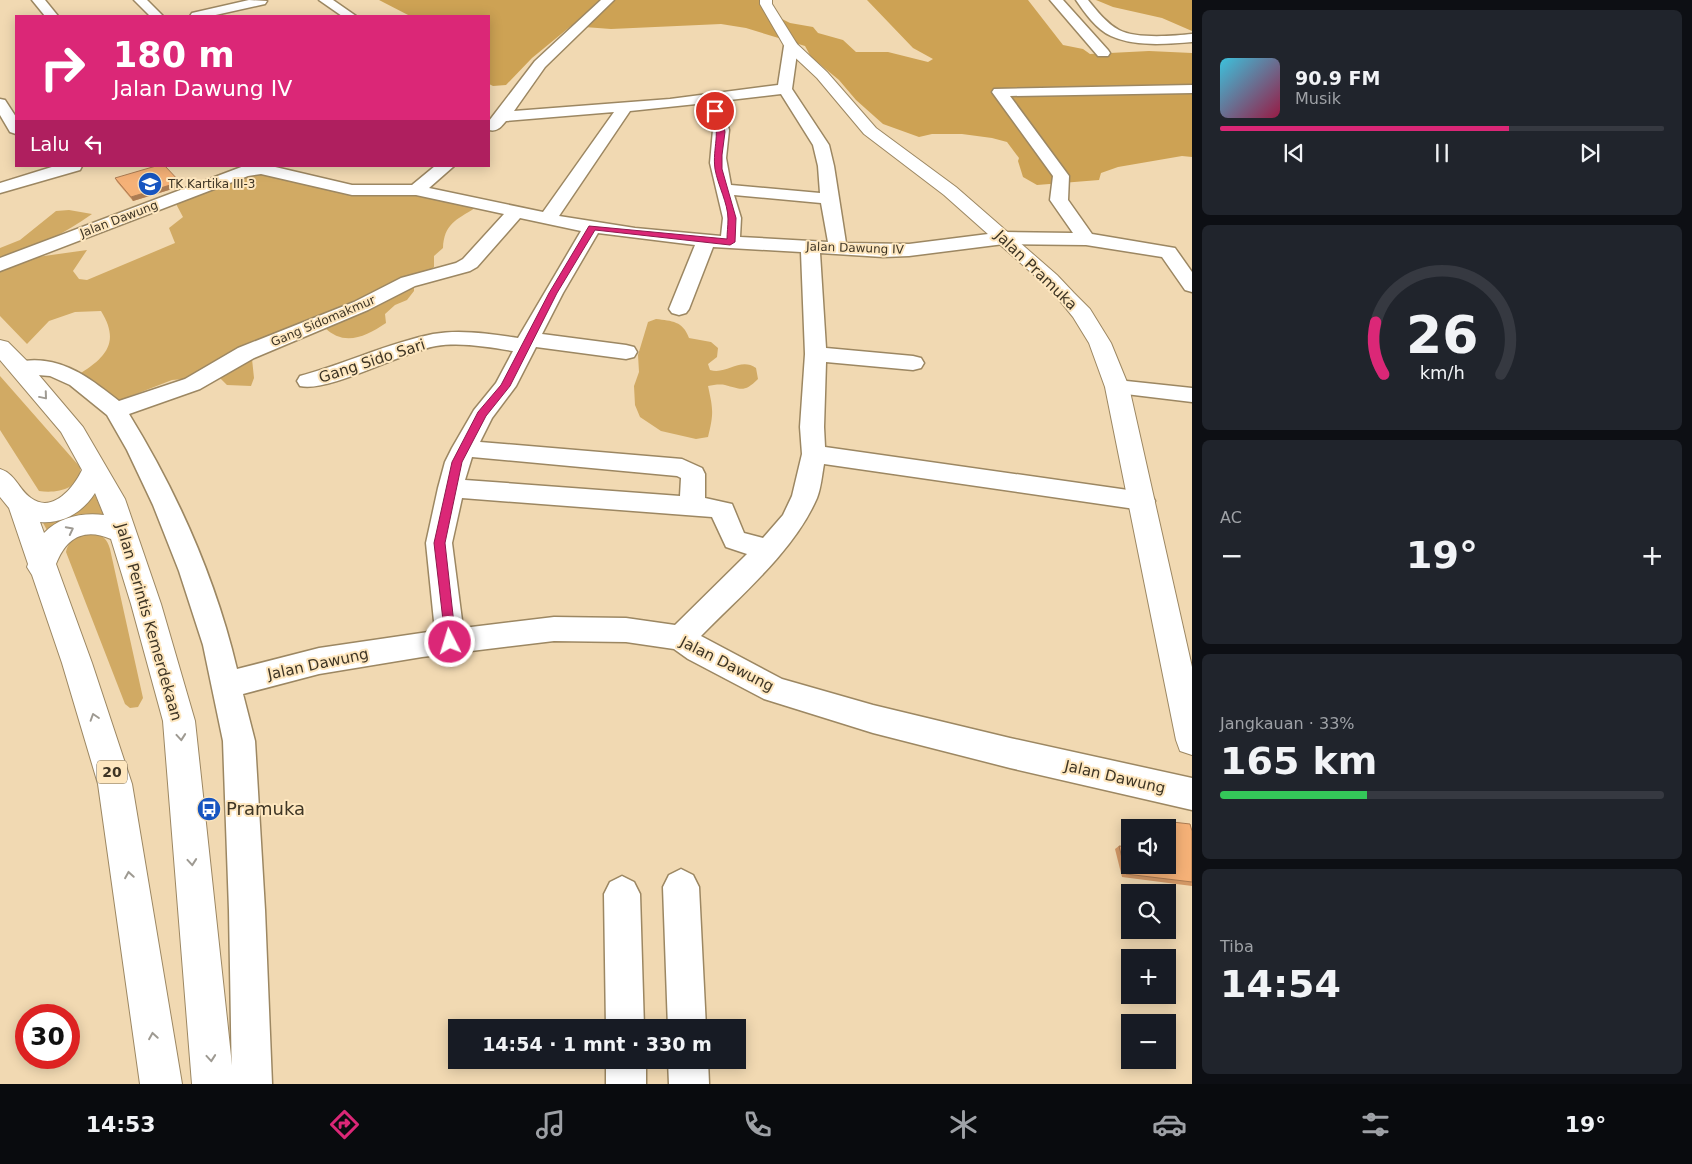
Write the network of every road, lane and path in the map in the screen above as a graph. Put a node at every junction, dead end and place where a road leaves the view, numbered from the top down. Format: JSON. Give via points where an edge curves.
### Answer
{"nodes":[{"id":1,"x":38,"y":0,"type":"edge"},
{"id":2,"x":140,"y":0,"type":"edge"},
{"id":3,"x":325,"y":0,"type":"edge"},
{"id":4,"x":608,"y":0,"type":"edge"},
{"id":5,"x":766,"y":0,"type":"edge"},
{"id":6,"x":1056,"y":0,"type":"edge"},
{"id":7,"x":261,"y":2,"type":"dead end"},
{"id":8,"x":1084,"y":2,"type":"edge"},
{"id":9,"x":1102,"y":8,"type":"dead end"},
{"id":10,"x":51,"y":15,"type":"edge"},
{"id":11,"x":156,"y":15,"type":"edge"},
{"id":12,"x":201,"y":15,"type":"edge"},
{"id":13,"x":348,"y":15,"type":"edge"},
{"id":14,"x":1192,"y":38,"type":"edge"},
{"id":15,"x":791,"y":46,"type":"junction"},
{"id":16,"x":1103,"y":53,"type":"dead end"},
{"id":17,"x":1192,"y":89,"type":"edge"},
{"id":18,"x":785,"y":90,"type":"junction"},
{"id":19,"x":15,"y":95,"type":"edge"},
{"id":20,"x":0,"y":99,"type":"edge"},
{"id":21,"x":713,"y":99,"type":"junction"},
{"id":22,"x":0,"y":103,"type":"edge"},
{"id":23,"x":624,"y":107,"type":"junction"},
{"id":24,"x":502,"y":117,"type":"junction"},
{"id":25,"x":15,"y":128,"type":"edge"},
{"id":26,"x":490,"y":128,"type":"edge"},
{"id":27,"x":15,"y":134,"type":"edge"},
{"id":28,"x":0,"y":138,"type":"edge"},
{"id":29,"x":445,"y":167,"type":"edge"},
{"id":30,"x":64,"y":168,"type":"edge"},
{"id":31,"x":0,"y":188,"type":"edge"},
{"id":32,"x":724,"y":189,"type":"junction"},
{"id":33,"x":416,"y":190,"type":"junction"},
{"id":34,"x":830,"y":199,"type":"junction"},
{"id":35,"x":516,"y":212,"type":"junction"},
{"id":36,"x":548,"y":218,"type":"junction"},
{"id":37,"x":592,"y":227,"type":"junction"},
{"id":38,"x":1004,"y":238,"type":"junction"},
{"id":39,"x":1086,"y":239,"type":"junction"},
{"id":40,"x":706,"y":241,"type":"junction"},
{"id":41,"x":730,"y":242,"type":"junction"},
{"id":42,"x":810,"y":247,"type":"junction"},
{"id":43,"x":838,"y":249,"type":"junction"},
{"id":44,"x":1168,"y":252,"type":"junction"},
{"id":45,"x":1192,"y":255,"type":"edge"},
{"id":46,"x":0,"y":266,"type":"edge"},
{"id":47,"x":1192,"y":286,"type":"edge"},
{"id":48,"x":679,"y":309,"type":"dead end"},
{"id":49,"x":526,"y":343,"type":"junction"},
{"id":50,"x":0,"y":347,"type":"edge"},
{"id":51,"x":626,"y":352,"type":"dead end"},
{"id":52,"x":816,"y":354,"type":"junction"},
{"id":53,"x":913,"y":362,"type":"dead end"},
{"id":54,"x":21,"y":368,"type":"junction"},
{"id":55,"x":308,"y":382,"type":"dead end"},
{"id":56,"x":1118,"y":387,"type":"junction"},
{"id":57,"x":1192,"y":395,"type":"edge"},
{"id":58,"x":115,"y":410,"type":"junction"},
{"id":59,"x":464,"y":448,"type":"junction"},
{"id":60,"x":814,"y":454,"type":"junction"},
{"id":61,"x":95,"y":470,"type":"junction"},
{"id":62,"x":0,"y":478,"type":"edge"},
{"id":63,"x":450,"y":488,"type":"junction"},
{"id":64,"x":1142,"y":501,"type":"junction"},
{"id":65,"x":20,"y":505,"type":"junction"},
{"id":66,"x":692,"y":506,"type":"junction"},
{"id":67,"x":123,"y":533,"type":"junction"},
{"id":68,"x":768,"y":550,"type":"junction"},
{"id":69,"x":41,"y":567,"type":"junction"},
{"id":70,"x":681,"y":638,"type":"junction"},
{"id":71,"x":450,"y":642,"type":"junction"},
{"id":72,"x":1183,"y":649,"type":"edge"},
{"id":73,"x":226,"y":686,"type":"junction"},
{"id":74,"x":1192,"y":740,"type":"edge"},
{"id":75,"x":1192,"y":794,"type":"edge"},
{"id":76,"x":680,"y":887,"type":"dead end"},
{"id":77,"x":622,"y":894,"type":"dead end"},
{"id":78,"x":625,"y":1019,"type":"edge"},
{"id":79,"x":687,"y":1019,"type":"edge"},
{"id":80,"x":626,"y":1069,"type":"edge"},
{"id":81,"x":688,"y":1069,"type":"edge"},
{"id":82,"x":160,"y":1084,"type":"edge"},
{"id":83,"x":213,"y":1084,"type":"edge"},
{"id":84,"x":252,"y":1084,"type":"edge"},
{"id":85,"x":626,"y":1084,"type":"edge"},
{"id":86,"x":689,"y":1084,"type":"edge"}],
"edges":[{"from":1,"to":10,"type":"street"},
{"from":2,"to":11,"type":"street"},
{"from":3,"to":13,"type":"street"},
{"from":4,"to":24,"type":"street","via":[[540,64]]},
{"from":5,"to":15,"type":"main road","name":"Jalan Pramuka"},
{"from":6,"to":16,"type":"street"},
{"from":7,"to":12,"type":"street"},
{"from":8,"to":9,"type":"street"},
{"from":8,"to":14,"type":"street","via":[[1109,28],[1125,37]]},
{"from":15,"to":18,"type":"street"},
{"from":15,"to":38,"type":"main road","name":"Jalan Pramuka","via":[[822,75],[870,131],[950,191]]},
{"from":17,"to":39,"type":"street","via":[[999,92],[1062,176],[1059,200]]},
{"from":18,"to":21,"type":"street"},
{"from":18,"to":34,"type":"street","via":[[819,140]]},
{"from":19,"to":20,"type":"street"},
{"from":21,"to":23,"type":"street"},
{"from":21,"to":32,"type":"street","via":[[720,122],[718,155]]},
{"from":22,"to":25,"type":"street"},
{"from":23,"to":24,"type":"street"},
{"from":23,"to":36,"type":"street"},
{"from":24,"to":26,"type":"street"},
{"from":27,"to":28,"type":"street"},
{"from":29,"to":33,"type":"street"},
{"from":30,"to":31,"type":"street"},
{"from":32,"to":34,"type":"street"},
{"from":32,"to":41,"type":"street","via":[[732,218]]},
{"from":33,"to":35,"type":"street","name":"Jalan Dawung IV"},
{"from":33,"to":46,"type":"street","name":"Jalan Dawung","via":[[352,190],[252,169]]},
{"from":34,"to":43,"type":"street"},
{"from":35,"to":36,"type":"street","name":"Jalan Dawung IV"},
{"from":35,"to":58,"type":"street","name":"Gang Sidomakmur","via":[[463,267],[408,282],[361,306],[231,360],[204,379]]},
{"from":36,"to":37,"type":"street","name":"Jalan Dawung IV"},
{"from":37,"to":40,"type":"street","name":"Jalan Dawung IV"},
{"from":37,"to":49,"type":"street"},
{"from":38,"to":39,"type":"street","name":"Jalan Dawung IV"},
{"from":38,"to":43,"type":"street","name":"Jalan Dawung IV","via":[[883,252]]},
{"from":38,"to":56,"type":"main road","name":"Jalan Pramuka","via":[[1082,314],[1100,343]]},
{"from":39,"to":44,"type":"street","name":"Jalan Dawung IV"},
{"from":40,"to":41,"type":"street","name":"Jalan Dawung IV"},
{"from":40,"to":48,"type":"street"},
{"from":41,"to":42,"type":"street","name":"Jalan Dawung IV"},
{"from":42,"to":43,"type":"street","name":"Jalan Dawung IV"},
{"from":42,"to":52,"type":"street"},
{"from":44,"to":45,"type":"street","name":"Jalan Dawung IV"},
{"from":44,"to":47,"type":"street"},
{"from":49,"to":51,"type":"street","name":"Gang Sido Sari"},
{"from":49,"to":55,"type":"street","name":"Gang Sido Sari","via":[[435,340]]},
{"from":49,"to":59,"type":"street","via":[[505,386],[482,415]]},
{"from":50,"to":54,"type":"main road","name":"Jalan Perintis Kemerdekaan"},
{"from":52,"to":53,"type":"street"},
{"from":52,"to":60,"type":"street","via":[[812,427]]},
{"from":54,"to":58,"type":"street","via":[[53,369],[78,380]]},
{"from":54,"to":61,"type":"main road","name":"Jalan Perintis Kemerdekaan","one_way":true,"via":[[71,427]]},
{"from":56,"to":57,"type":"street"},
{"from":56,"to":64,"type":"main road","name":"Jalan Pramuka"},
{"from":58,"to":73,"type":"street","via":[[166,505],[217,645]]},
{"from":59,"to":63,"type":"street"},
{"from":59,"to":66,"type":"street","via":[[530,457],[577,458],[688,470],[693,474]]},
{"from":60,"to":64,"type":"street"},
{"from":60,"to":68,"type":"street","via":[[805,496],[792,521]]},
{"from":61,"to":65,"type":"main road","via":[[79,497],[60,510],[47,512]]},
{"from":61,"to":67,"type":"main road","name":"Jalan Perintis Kemerdekaan","via":[[112,499]]},
{"from":62,"to":65,"type":"main road","number":"20"},
{"from":63,"to":66,"type":"street"},
{"from":63,"to":71,"type":"street","via":[[439,543]]},
{"from":64,"to":72,"type":"main road","name":"Jalan Pramuka"},
{"from":65,"to":69,"type":"main road","number":"20"},
{"from":66,"to":68,"type":"street","via":[[723,511],[735,540]]},
{"from":69,"to":67,"type":"main road","one_way":true,"via":[[55,539],[68,530],[84,524],[101,525]]},
{"from":67,"to":83,"type":"main road","name":"Jalan Perintis Kemerdekaan","one_way":true,"via":[[179,721]]},
{"from":68,"to":70,"type":"street"},
{"from":82,"to":69,"type":"main road","number":"20","one_way":true,"via":[[115,784],[77,663]]},
{"from":70,"to":71,"type":"street","name":"Jalan Dawung","via":[[626,630],[554,629]]},
{"from":70,"to":75,"type":"street","name":"Jalan Dawung","via":[[774,690],[1000,751]]},
{"from":71,"to":73,"type":"street","name":"Jalan Dawung","via":[[319,661]]},
{"from":72,"to":74,"type":"main road","name":"Jalan Pramuka"},
{"from":73,"to":84,"type":"street","via":[[238,741],[248,910]]},
{"from":76,"to":79,"type":"street"},
{"from":77,"to":78,"type":"street"},
{"from":80,"to":85,"type":"street"},
{"from":81,"to":86,"type":"street"}]}
